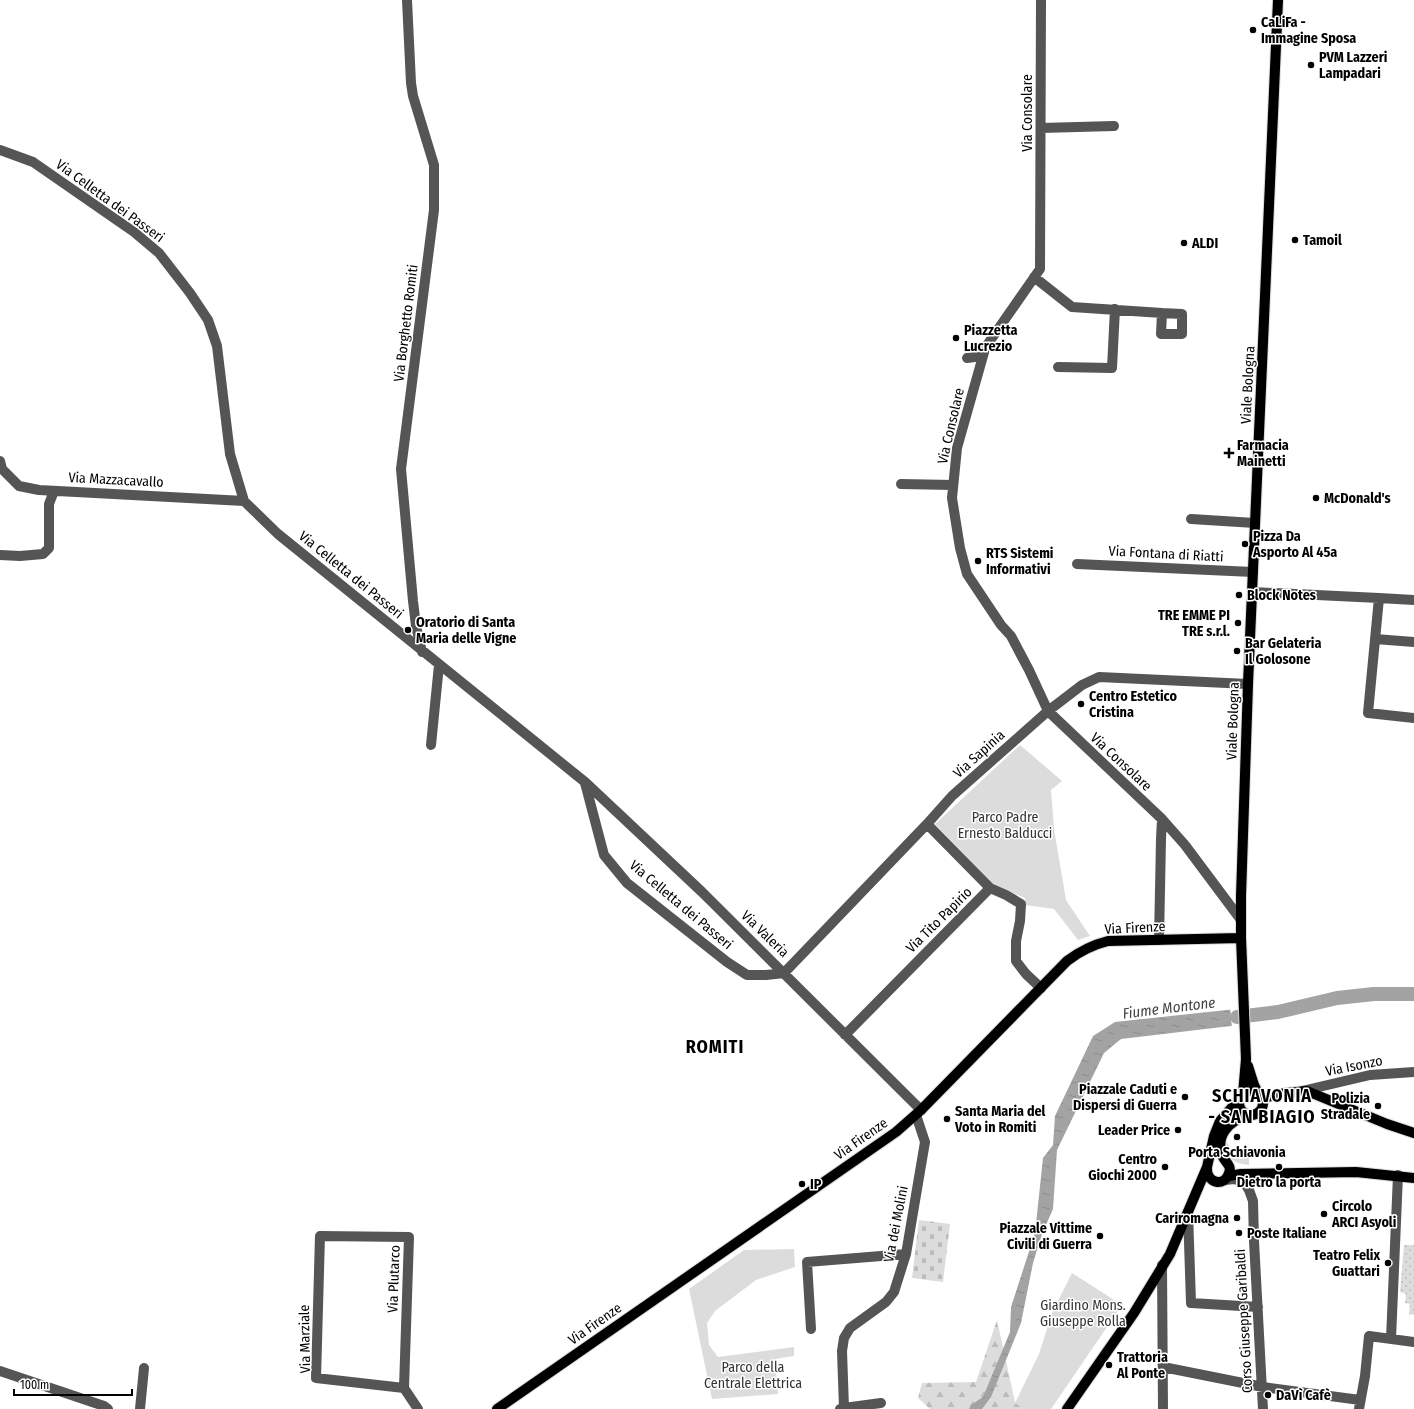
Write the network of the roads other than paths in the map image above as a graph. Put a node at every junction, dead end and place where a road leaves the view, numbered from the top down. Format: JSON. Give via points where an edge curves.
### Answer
{"nodes":[{"id":1,"x":407,"y":0,"type":"edge"},
{"id":2,"x":1041,"y":0,"type":"edge"},
{"id":3,"x":1278,"y":0,"type":"edge"},
{"id":4,"x":1114,"y":126,"type":"dead end"},
{"id":5,"x":1041,"y":128,"type":"junction"},
{"id":6,"x":0,"y":150,"type":"edge"},
{"id":7,"x":1034,"y":277,"type":"junction"},
{"id":8,"x":1115,"y":309,"type":"junction"},
{"id":9,"x":1162,"y":313,"type":"dead end"},
{"id":10,"x":983,"y":356,"type":"junction"},
{"id":11,"x":966,"y":358,"type":"dead end"},
{"id":12,"x":1058,"y":367,"type":"dead end"},
{"id":13,"x":0,"y":461,"type":"edge"},
{"id":14,"x":900,"y":484,"type":"dead end"},
{"id":15,"x":953,"y":485,"type":"junction"},
{"id":16,"x":54,"y":491,"type":"junction"},
{"id":17,"x":244,"y":501,"type":"junction"},
{"id":18,"x":1191,"y":519,"type":"dead end"},
{"id":19,"x":1256,"y":523,"type":"junction"},
{"id":20,"x":0,"y":555,"type":"edge"},
{"id":21,"x":1077,"y":564,"type":"dead end"},
{"id":22,"x":1253,"y":572,"type":"junction"},
{"id":23,"x":1252,"y":592,"type":"junction"},
{"id":24,"x":1379,"y":598,"type":"junction"},
{"id":25,"x":1414,"y":600,"type":"edge"},
{"id":26,"x":1375,"y":639,"type":"junction"},
{"id":27,"x":1414,"y":642,"type":"edge"},
{"id":28,"x":422,"y":652,"type":"junction"},
{"id":29,"x":439,"y":665,"type":"junction"},
{"id":30,"x":1248,"y":684,"type":"junction"},
{"id":31,"x":1048,"y":711,"type":"junction"},
{"id":32,"x":1414,"y":718,"type":"edge"},
{"id":33,"x":431,"y":746,"type":"dead end"},
{"id":34,"x":585,"y":782,"type":"junction"},
{"id":35,"x":1162,"y":819,"type":"junction"},
{"id":36,"x":927,"y":824,"type":"junction"},
{"id":37,"x":990,"y":888,"type":"junction"},
{"id":38,"x":1241,"y":920,"type":"junction"},
{"id":39,"x":1241,"y":938,"type":"junction"},
{"id":40,"x":1159,"y":940,"type":"junction"},
{"id":41,"x":784,"y":973,"type":"junction"},
{"id":42,"x":1041,"y":988,"type":"junction"},
{"id":43,"x":845,"y":1035,"type":"junction"},
{"id":44,"x":1246,"y":1055,"type":"junction"},
{"id":45,"x":1414,"y":1072,"type":"edge"},
{"id":46,"x":1300,"y":1092,"type":"junction"},
{"id":47,"x":1242,"y":1096,"type":"junction"},
{"id":48,"x":1264,"y":1097,"type":"junction"},
{"id":49,"x":918,"y":1112,"type":"junction"},
{"id":50,"x":1248,"y":1115,"type":"junction"},
{"id":51,"x":1414,"y":1133,"type":"edge"},
{"id":52,"x":1206,"y":1167,"type":"junction"},
{"id":53,"x":1398,"y":1175,"type":"junction"},
{"id":54,"x":1227,"y":1178,"type":"junction"},
{"id":55,"x":1414,"y":1178,"type":"edge"},
{"id":56,"x":1213,"y":1181,"type":"junction"},
{"id":57,"x":1193,"y":1199,"type":"junction"},
{"id":58,"x":1188,"y":1212,"type":"junction"},
{"id":59,"x":320,"y":1236,"type":"joint"},
{"id":60,"x":906,"y":1254,"type":"junction"},
{"id":61,"x":1162,"y":1265,"type":"junction"},
{"id":62,"x":1258,"y":1308,"type":"junction"},
{"id":63,"x":811,"y":1329,"type":"dead end"},
{"id":64,"x":1391,"y":1339,"type":"junction"},
{"id":65,"x":1414,"y":1342,"type":"edge"},
{"id":66,"x":1163,"y":1367,"type":"junction"},
{"id":67,"x":144,"y":1368,"type":"dead end"},
{"id":68,"x":0,"y":1371,"type":"edge"},
{"id":69,"x":1262,"y":1387,"type":"junction"},
{"id":70,"x":404,"y":1388,"type":"junction"},
{"id":71,"x":882,"y":1403,"type":"dead end"},
{"id":72,"x":1360,"y":1405,"type":"edge"},
{"id":73,"x":500,"y":1408,"type":"edge"},
{"id":74,"x":108,"y":1409,"type":"edge"},
{"id":75,"x":140,"y":1409,"type":"edge"},
{"id":76,"x":418,"y":1409,"type":"edge"},
{"id":77,"x":842,"y":1409,"type":"edge"},
{"id":78,"x":1067,"y":1409,"type":"edge"},
{"id":79,"x":1163,"y":1409,"type":"edge"},
{"id":80,"x":1263,"y":1409,"type":"edge"}],
"edges":[{"from":1,"to":28,"type":"street","name":"Via Borghetto Romiti","via":[[411,83],[434,165],[434,210],[401,469],[416,626]]},
{"from":2,"to":5,"type":"street","name":"Via Consolare"},
{"from":3,"to":19,"type":"main road","name":"Viale Bologna"},
{"from":4,"to":5,"type":"street"},
{"from":5,"to":7,"type":"street","name":"Via Consolare","via":[[1040,269]]},
{"from":6,"to":17,"type":"street","name":"Via Celletta dei Passeri","via":[[33,162],[134,232],[159,253],[190,293],[208,320],[217,346],[230,454]]},
{"from":7,"to":8,"type":"street","via":[[1072,307]]},
{"from":7,"to":10,"type":"street","name":"Via Consolare","via":[[985,348]]},
{"from":8,"to":9,"type":"street"},
{"from":8,"to":12,"type":"street","via":[[1112,368]]},
{"from":10,"to":11,"type":"street"},
{"from":10,"to":15,"type":"street","name":"Via Consolare","via":[[957,448]]},
{"from":13,"to":16,"type":"street","name":"Via Mazzacavallo","via":[[2,469],[19,486]]},
{"from":14,"to":15,"type":"street"},
{"from":15,"to":31,"type":"street","name":"Via Consolare","via":[[952,498],[967,574],[1011,636]]},
{"from":16,"to":17,"type":"street","name":"Via Mazzacavallo"},
{"from":16,"to":20,"type":"street","via":[[49,504],[49,548],[43,554]]},
{"from":17,"to":28,"type":"street","name":"Via Celletta dei Passeri","via":[[278,534]]},
{"from":18,"to":19,"type":"street"},
{"from":19,"to":22,"type":"main road","name":"Viale Bologna"},
{"from":21,"to":22,"type":"street","name":"Via Fontana di Riatti"},
{"from":22,"to":23,"type":"main road","name":"Viale Bologna"},
{"from":23,"to":24,"type":"street"},
{"from":23,"to":30,"type":"main road","name":"Viale Bologna"},
{"from":24,"to":25,"type":"street"},
{"from":24,"to":26,"type":"street"},
{"from":26,"to":27,"type":"street"},
{"from":26,"to":32,"type":"street","via":[[1368,713]]},
{"from":28,"to":29,"type":"street","name":"Via Celletta dei Passeri"},
{"from":29,"to":33,"type":"street"},
{"from":29,"to":34,"type":"street","name":"Via Celletta dei Passeri"},
{"from":30,"to":31,"type":"street","name":"Via Sapinia","via":[[1099,677],[1082,685]]},
{"from":30,"to":38,"type":"main road","name":"Viale Bologna"},
{"from":31,"to":35,"type":"street","name":"Via Consolare"},
{"from":31,"to":36,"type":"street","name":"Via Sapinia","via":[[952,796]]},
{"from":34,"to":41,"type":"street","name":"Via Valeria"},
{"from":34,"to":41,"type":"street","name":"Via Celletta dei Passeri","via":[[604,854],[627,883],[747,975]]},
{"from":35,"to":38,"type":"street","name":"Via Consolare","via":[[1185,845]]},
{"from":35,"to":40,"type":"street"},
{"from":36,"to":37,"type":"street","name":"Via Tito Papirio"},
{"from":36,"to":41,"type":"street","name":"Via Sapinia"},
{"from":37,"to":42,"type":"street","via":[[1021,904],[1016,961]]},
{"from":37,"to":43,"type":"street","name":"Via Tito Papirio"},
{"from":38,"to":39,"type":"main road","name":"Viale Bologna"},
{"from":39,"to":40,"type":"main road","name":"Via Firenze"},
{"from":39,"to":44,"type":"main road","name":"Viale Bologna"},
{"from":40,"to":42,"type":"main road","name":"Via Firenze","via":[[1093,945],[1067,961]]},
{"from":41,"to":43,"type":"street","name":"Via Valeria"},
{"from":42,"to":49,"type":"main road","name":"Via Firenze"},
{"from":43,"to":49,"type":"street","name":"Via Valeria"},
{"from":44,"to":47,"type":"main road","name":"Viale Bologna"},
{"from":44,"to":48,"type":"main road","name":"Viale Bologna","via":[[1251,1077]]},
{"from":45,"to":46,"type":"street","name":"Via Isonzo","via":[[1370,1075]]},
{"from":46,"to":48,"type":"main road"},
{"from":46,"to":51,"type":"main road","via":[[1307,1091]]},
{"from":47,"to":48,"type":"main road","via":[[1251,1091]]},
{"from":47,"to":50,"type":"main road","via":[[1240,1108]]},
{"from":47,"to":52,"type":"main road","via":[[1220,1121]]},
{"from":48,"to":50,"type":"main road","via":[[1261,1110],[1256,1115]]},
{"from":49,"to":60,"type":"street","name":"Via dei Molini","via":[[925,1142]]},
{"from":49,"to":73,"type":"main road","name":"Via Firenze","via":[[884,1141]]},
{"from":50,"to":54,"type":"main road","via":[[1232,1122],[1221,1139],[1221,1150],[1230,1170]]},
{"from":52,"to":56,"type":"main road","via":[[1206,1173]]},
{"from":52,"to":57,"type":"main road"},
{"from":53,"to":54,"type":"main road","via":[[1356,1172],[1241,1174]]},
{"from":53,"to":55,"type":"main road"},
{"from":53,"to":64,"type":"street"},
{"from":54,"to":56,"type":"main road","via":[[1220,1182]]},
{"from":54,"to":62,"type":"street","name":"Corso Giuseppe Garibaldi","via":[[1244,1182],[1254,1201]]},
{"from":56,"to":57,"type":"main road","via":[[1203,1187]]},
{"from":57,"to":58,"type":"main road"},
{"from":58,"to":61,"type":"main road","via":[[1170,1254]]},
{"from":58,"to":62,"type":"street","via":[[1190,1303]]},
{"from":59,"to":70,"type":"street","name":"Via Marziale","via":[[316,1378]]},
{"from":59,"to":70,"type":"street","name":"Via Plutarco","via":[[409,1237]]},
{"from":60,"to":63,"type":"street","via":[[807,1262]]},
{"from":60,"to":77,"type":"street","name":"Via dei Molini","via":[[894,1292],[886,1302],[850,1328],[844,1338]]},
{"from":61,"to":66,"type":"street"},
{"from":61,"to":78,"type":"main road","via":[[1134,1313]]},
{"from":62,"to":69,"type":"street","name":"Corso Giuseppe Garibaldi"},
{"from":64,"to":65,"type":"street"},
{"from":64,"to":72,"type":"street","via":[[1369,1336]]},
{"from":66,"to":69,"type":"street"},
{"from":66,"to":79,"type":"street"},
{"from":67,"to":75,"type":"street"},
{"from":68,"to":74,"type":"street"},
{"from":69,"to":72,"type":"street"},
{"from":69,"to":80,"type":"street","name":"Corso Giuseppe Garibaldi"},
{"from":70,"to":76,"type":"street"},
{"from":71,"to":77,"type":"street"}]}
